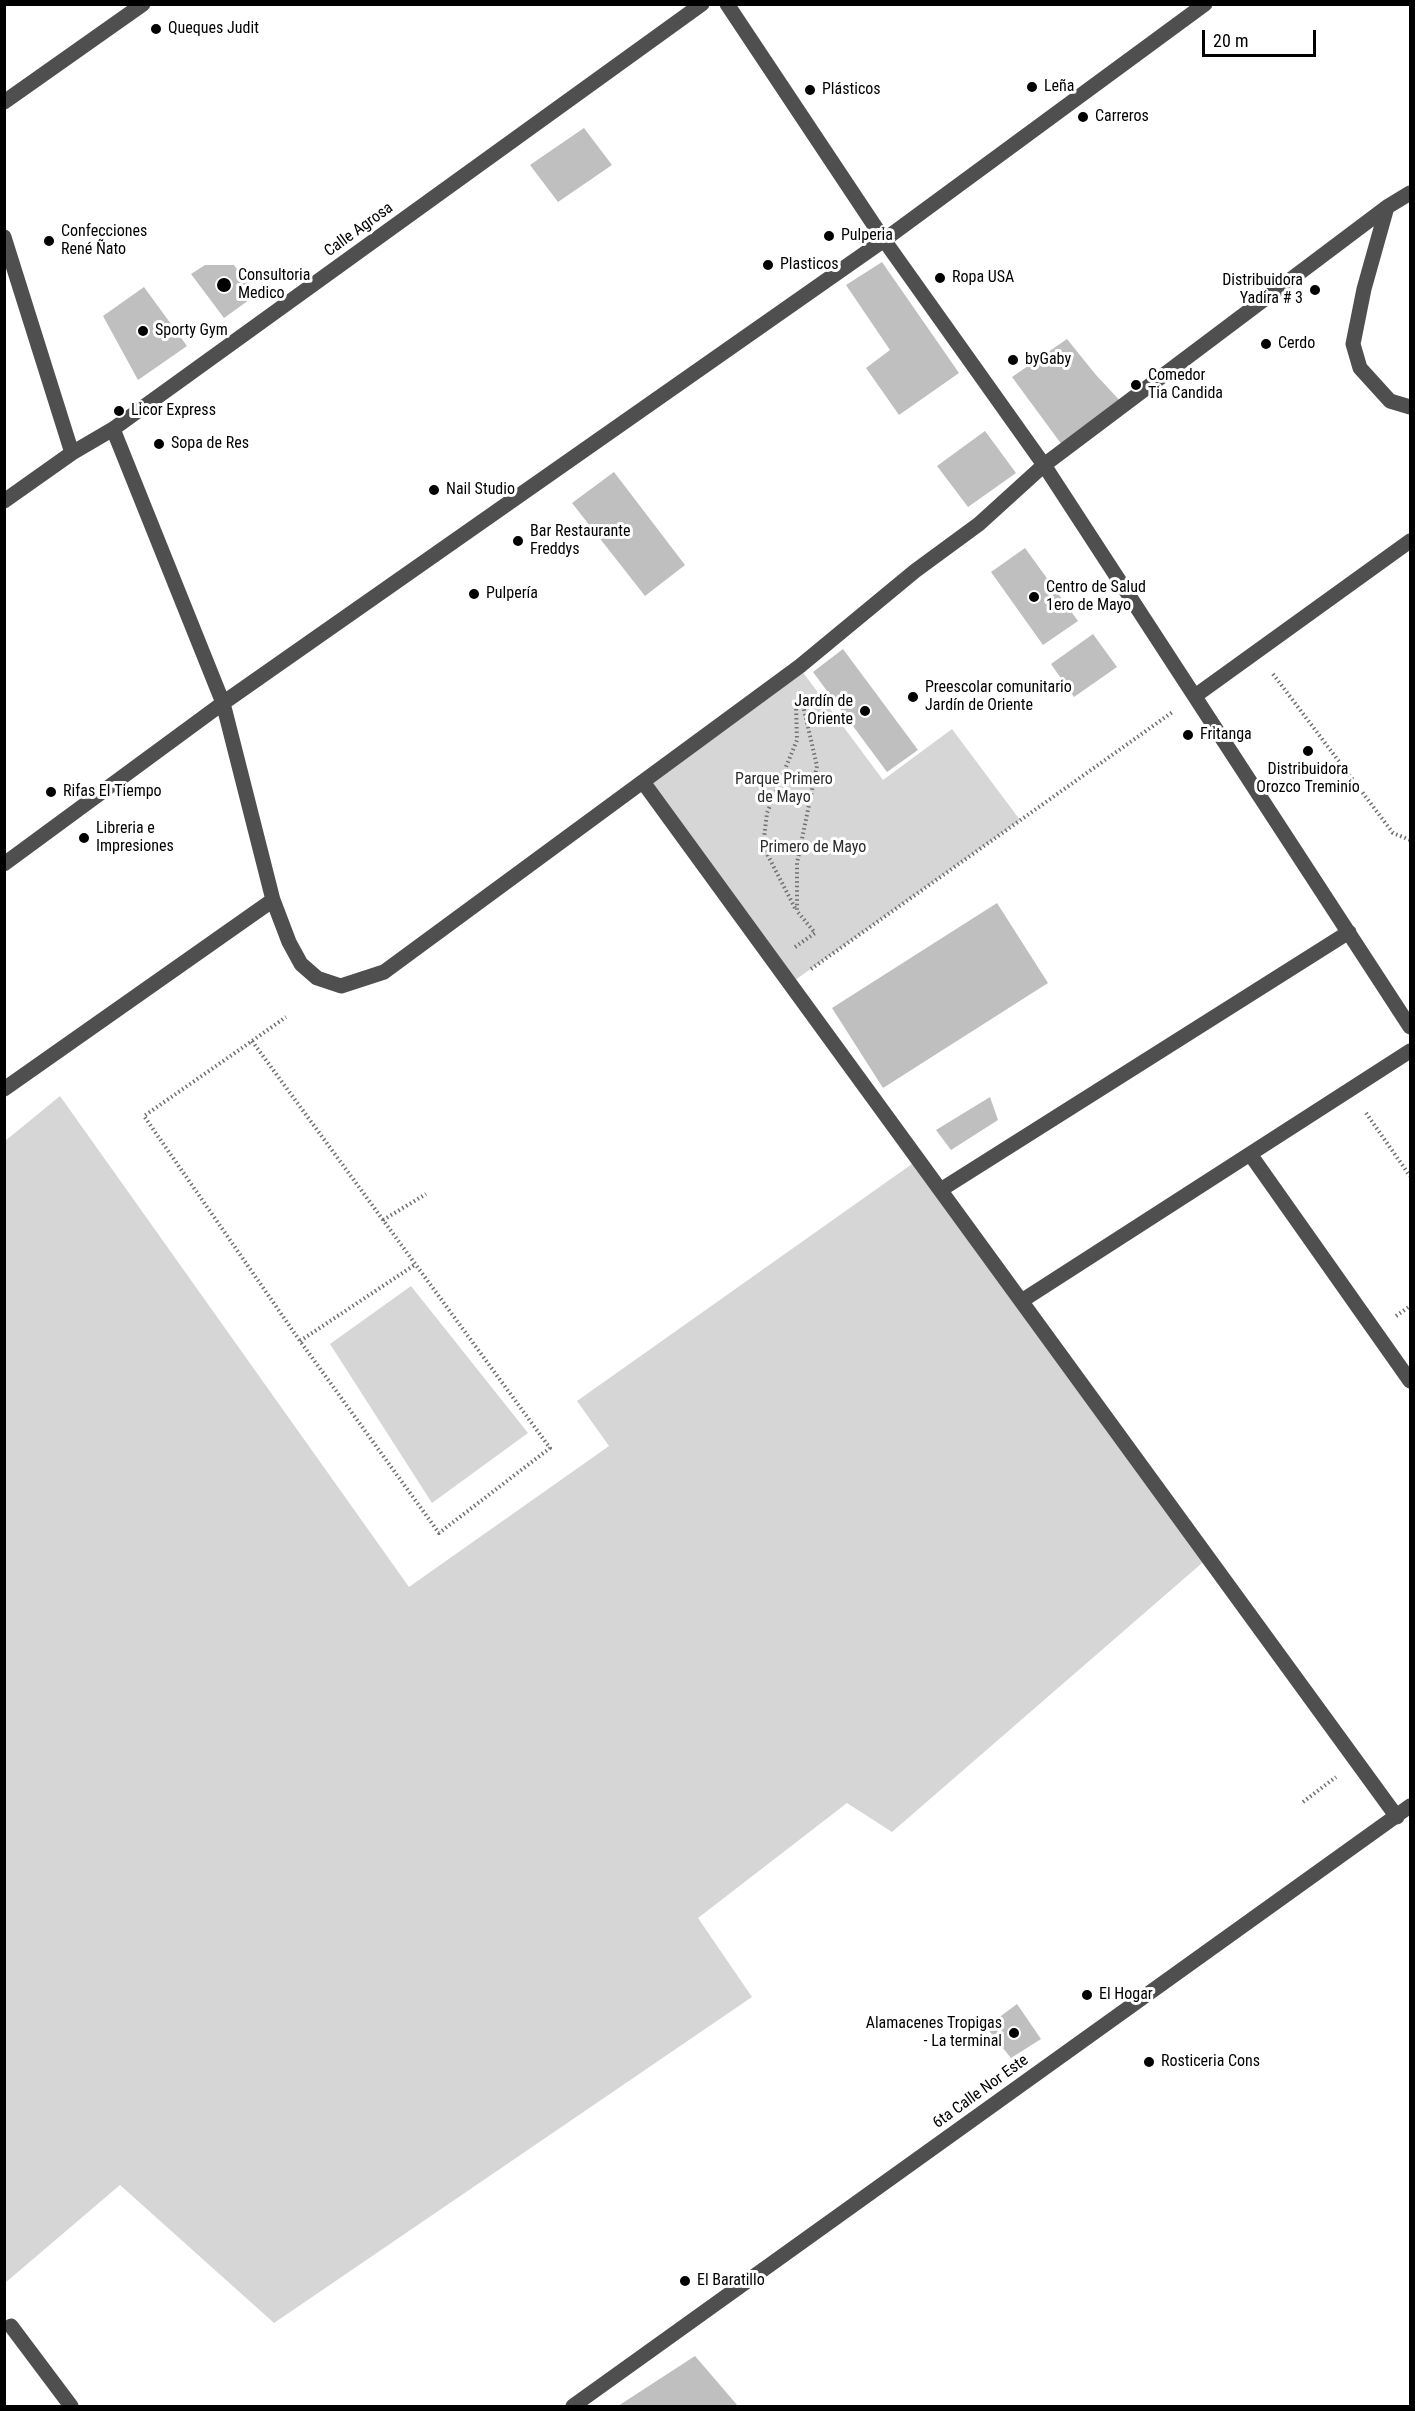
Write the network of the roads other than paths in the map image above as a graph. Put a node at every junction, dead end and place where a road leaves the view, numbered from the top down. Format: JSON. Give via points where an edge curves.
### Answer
{"nodes":[{"id":1,"x":143,"y":4,"type":"edge"},
{"id":2,"x":702,"y":4,"type":"edge"},
{"id":3,"x":727,"y":4,"type":"edge"},
{"id":4,"x":1205,"y":4,"type":"edge"},
{"id":5,"x":4,"y":102,"type":"edge"},
{"id":6,"x":1410,"y":195,"type":"edge"},
{"id":7,"x":1387,"y":207,"type":"junction"},
{"id":8,"x":4,"y":237,"type":"edge"},
{"id":9,"x":884,"y":240,"type":"junction"},
{"id":10,"x":1410,"y":407,"type":"edge"},
{"id":11,"x":113,"y":429,"type":"junction"},
{"id":12,"x":72,"y":453,"type":"junction"},
{"id":13,"x":1044,"y":465,"type":"junction"},
{"id":14,"x":4,"y":501,"type":"edge"},
{"id":15,"x":1410,"y":541,"type":"edge"},
{"id":16,"x":1195,"y":696,"type":"junction"},
{"id":17,"x":223,"y":703,"type":"junction"},
{"id":18,"x":643,"y":782,"type":"junction"},
{"id":19,"x":4,"y":864,"type":"edge"},
{"id":20,"x":273,"y":900,"type":"junction"},
{"id":21,"x":1349,"y":932,"type":"junction"},
{"id":22,"x":1410,"y":1027,"type":"edge"},
{"id":23,"x":1410,"y":1051,"type":"edge"},
{"id":24,"x":4,"y":1089,"type":"edge"},
{"id":25,"x":1250,"y":1154,"type":"junction"},
{"id":26,"x":942,"y":1189,"type":"junction"},
{"id":27,"x":1023,"y":1300,"type":"junction"},
{"id":28,"x":1410,"y":1381,"type":"edge"},
{"id":29,"x":1410,"y":1806,"type":"edge"},
{"id":30,"x":1397,"y":1816,"type":"junction"},
{"id":31,"x":11,"y":2326,"type":"dead end"},
{"id":32,"x":70,"y":2406,"type":"edge"},
{"id":33,"x":573,"y":2406,"type":"edge"}],
"edges":[{"from":1,"to":5,"type":"street"},
{"from":2,"to":11,"type":"street","name":"Calle Agrosa"},
{"from":3,"to":9,"type":"street"},
{"from":4,"to":9,"type":"street"},
{"from":6,"to":7,"type":"street"},
{"from":7,"to":10,"type":"street","via":[[1353,344],[1360,368],[1390,401]]},
{"from":7,"to":13,"type":"street"},
{"from":8,"to":12,"type":"street"},
{"from":9,"to":13,"type":"street"},
{"from":9,"to":17,"type":"street"},
{"from":11,"to":12,"type":"street","name":"Calle Agrosa"},
{"from":11,"to":17,"type":"street"},
{"from":12,"to":14,"type":"street","name":"Calle Agrosa"},
{"from":13,"to":16,"type":"street"},
{"from":13,"to":18,"type":"street","via":[[979,524],[794,670]]},
{"from":15,"to":16,"type":"street"},
{"from":16,"to":21,"type":"street"},
{"from":17,"to":19,"type":"street"},
{"from":17,"to":20,"type":"street"},
{"from":18,"to":20,"type":"street","via":[[384,972],[341,986],[317,978],[301,964]]},
{"from":18,"to":26,"type":"street"},
{"from":20,"to":24,"type":"street"},
{"from":21,"to":22,"type":"street"},
{"from":21,"to":26,"type":"street"},
{"from":23,"to":25,"type":"street"},
{"from":25,"to":27,"type":"street"},
{"from":25,"to":28,"type":"street"},
{"from":26,"to":27,"type":"street"},
{"from":27,"to":30,"type":"street"},
{"from":29,"to":30,"type":"street","name":"6ta Calle Nor Este"},
{"from":30,"to":33,"type":"street","name":"6ta Calle Nor Este"},
{"from":31,"to":32,"type":"street"}]}
